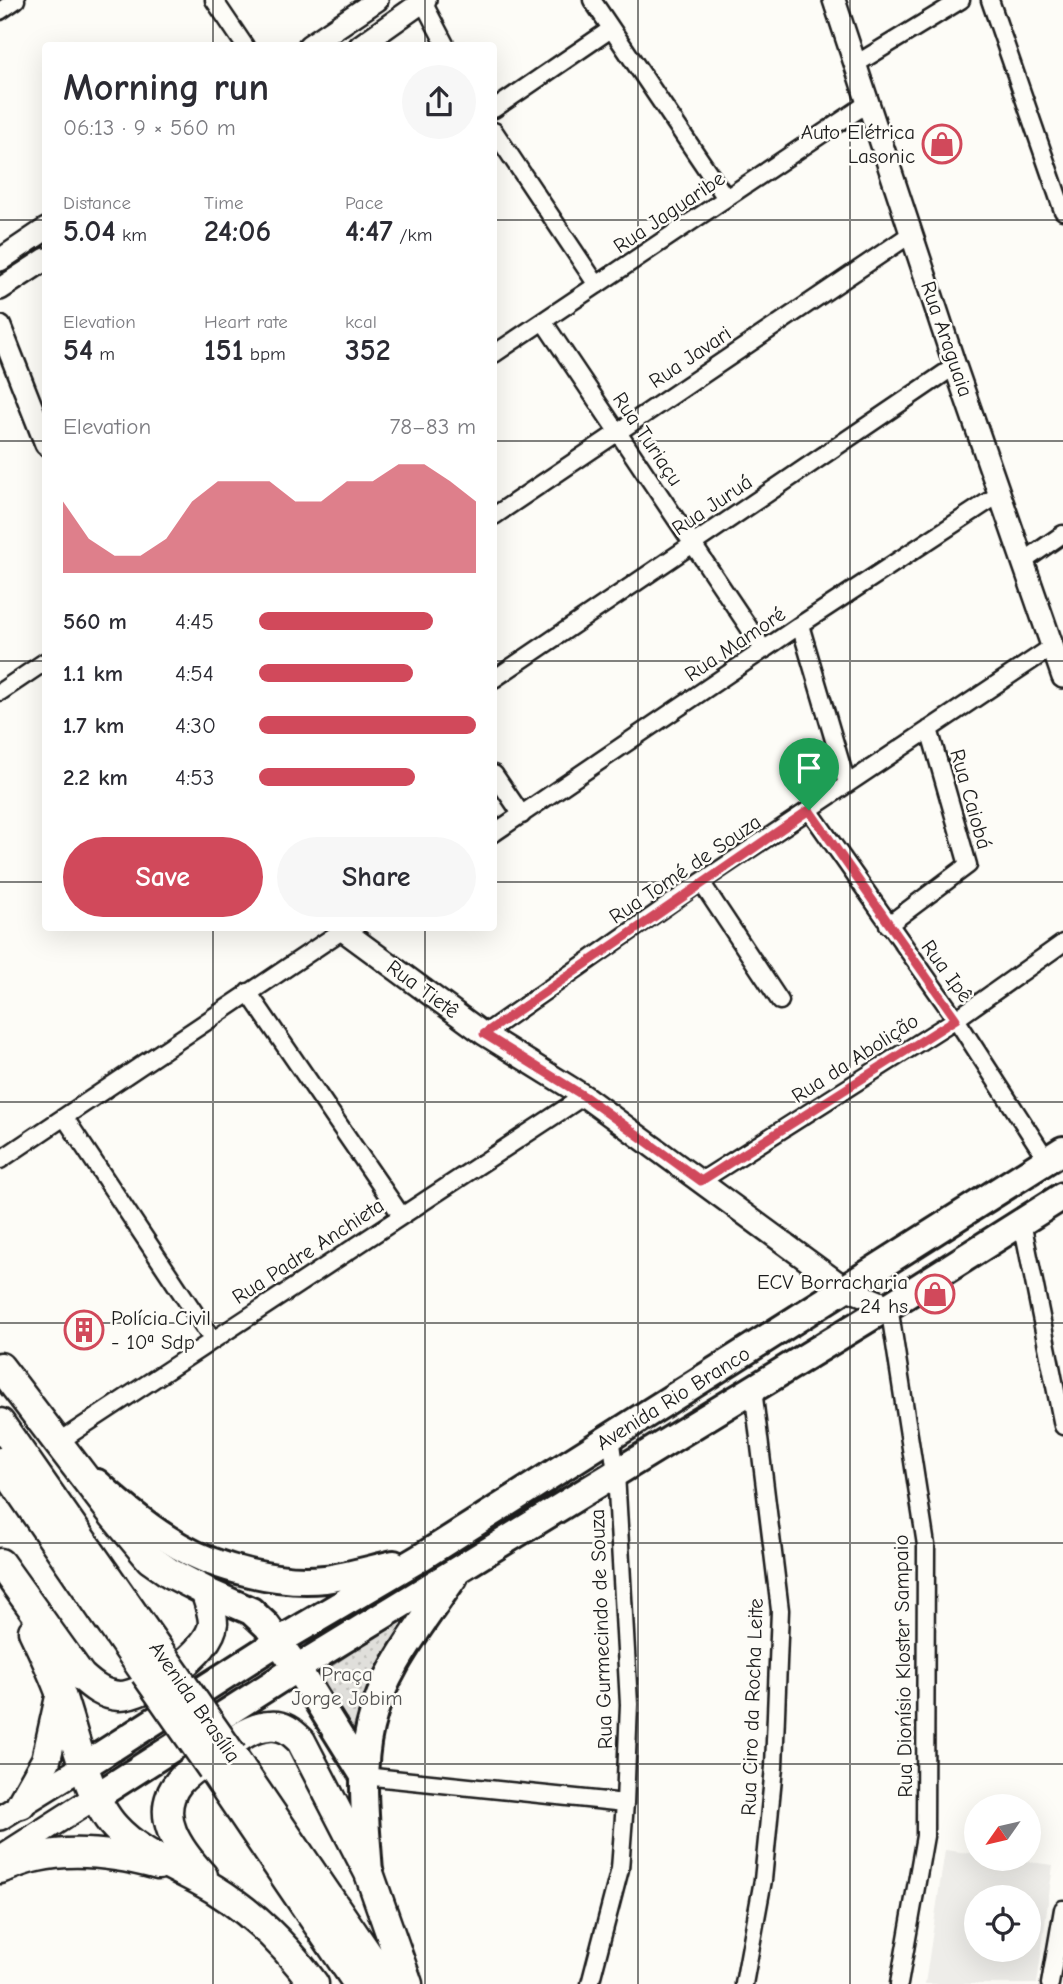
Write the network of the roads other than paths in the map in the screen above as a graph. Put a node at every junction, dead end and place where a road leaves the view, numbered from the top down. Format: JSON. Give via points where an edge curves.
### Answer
{"nodes":[{"id":1,"x":16,"y":0,"type":"edge"},
{"id":2,"x":214,"y":0,"type":"edge"},
{"id":3,"x":377,"y":0,"type":"edge"},
{"id":4,"x":592,"y":0,"type":"edge"},
{"id":5,"x":834,"y":0,"type":"edge"},
{"id":6,"x":961,"y":0,"type":"edge"},
{"id":7,"x":990,"y":0,"type":"edge"},
{"id":8,"x":424,"y":1,"type":"edge"},
{"id":9,"x":0,"y":10,"type":"edge"},
{"id":10,"x":611,"y":29,"type":"junction"},
{"id":11,"x":242,"y":42,"type":"edge"},
{"id":12,"x":315,"y":42,"type":"edge"},
{"id":13,"x":366,"y":42,"type":"edge"},
{"id":14,"x":444,"y":42,"type":"edge"},
{"id":15,"x":856,"y":64,"type":"junction"},
{"id":16,"x":867,"y":103,"type":"junction"},
{"id":17,"x":497,"y":108,"type":"edge"},
{"id":18,"x":497,"y":135,"type":"edge"},
{"id":19,"x":726,"y":198,"type":"junction"},
{"id":20,"x":1063,"y":211,"type":"edge"},
{"id":21,"x":42,"y":232,"type":"edge"},
{"id":22,"x":911,"y":234,"type":"junction"},
{"id":23,"x":0,"y":260,"type":"edge"},
{"id":24,"x":42,"y":263,"type":"edge"},
{"id":25,"x":597,"y":285,"type":"junction"},
{"id":26,"x":0,"y":289,"type":"edge"},
{"id":27,"x":543,"y":321,"type":"junction"},
{"id":28,"x":0,"y":327,"type":"edge"},
{"id":29,"x":497,"y":352,"type":"edge"},
{"id":30,"x":955,"y":366,"type":"junction"},
{"id":31,"x":618,"y":431,"type":"junction"},
{"id":32,"x":42,"y":434,"type":"edge"},
{"id":33,"x":1001,"y":493,"type":"junction"},
{"id":34,"x":497,"y":514,"type":"edge"},
{"id":35,"x":1063,"y":534,"type":"edge"},
{"id":36,"x":692,"y":544,"type":"junction"},
{"id":37,"x":1024,"y":561,"type":"junction"},
{"id":38,"x":800,"y":625,"type":"junction"},
{"id":39,"x":1052,"y":648,"type":"junction"},
{"id":40,"x":764,"y":650,"type":"junction"},
{"id":41,"x":42,"y":664,"type":"edge"},
{"id":42,"x":497,"y":676,"type":"edge"},
{"id":43,"x":1063,"y":677,"type":"edge"},
{"id":44,"x":0,"y":692,"type":"edge"},
{"id":45,"x":929,"y":729,"type":"junction"},
{"id":46,"x":497,"y":778,"type":"edge"},
{"id":47,"x":847,"y":784,"type":"junction"},
{"id":48,"x":809,"y":810,"type":"junction"},
{"id":49,"x":522,"y":814,"type":"junction"},
{"id":50,"x":497,"y":831,"type":"edge"},
{"id":51,"x":701,"y":883,"type":"junction"},
{"id":52,"x":888,"y":925,"type":"junction"},
{"id":53,"x":339,"y":931,"type":"edge"},
{"id":54,"x":347,"y":931,"type":"edge"},
{"id":55,"x":1063,"y":943,"type":"edge"},
{"id":56,"x":248,"y":992,"type":"junction"},
{"id":57,"x":780,"y":1001,"type":"dead end"},
{"id":58,"x":956,"y":1019,"type":"junction"},
{"id":59,"x":484,"y":1034,"type":"junction"},
{"id":60,"x":584,"y":1096,"type":"junction"},
{"id":61,"x":65,"y":1118,"type":"junction"},
{"id":62,"x":1055,"y":1155,"type":"edge"},
{"id":63,"x":0,"y":1160,"type":"edge"},
{"id":64,"x":701,"y":1181,"type":"junction"},
{"id":65,"x":1063,"y":1196,"type":"edge"},
{"id":66,"x":401,"y":1215,"type":"junction"},
{"id":67,"x":1022,"y":1222,"type":"junction"},
{"id":68,"x":845,"y":1288,"type":"junction"},
{"id":69,"x":889,"y":1307,"type":"junction"},
{"id":70,"x":212,"y":1339,"type":"junction"},
{"id":71,"x":0,"y":1367,"type":"edge"},
{"id":72,"x":753,"y":1389,"type":"junction"},
{"id":73,"x":0,"y":1423,"type":"edge"},
{"id":74,"x":1063,"y":1426,"type":"edge"},
{"id":75,"x":611,"y":1436,"type":"junction"},
{"id":76,"x":62,"y":1448,"type":"junction"},
{"id":77,"x":0,"y":1462,"type":"edge"},
{"id":78,"x":616,"y":1473,"type":"junction"},
{"id":79,"x":420,"y":1558,"type":"junction"},
{"id":80,"x":0,"y":1563,"type":"edge"},
{"id":81,"x":458,"y":1569,"type":"junction"},
{"id":82,"x":205,"y":1591,"type":"junction"},
{"id":83,"x":279,"y":1641,"type":"junction"},
{"id":84,"x":155,"y":1666,"type":"junction"},
{"id":85,"x":297,"y":1668,"type":"junction"},
{"id":86,"x":60,"y":1694,"type":"junction"},
{"id":87,"x":222,"y":1762,"type":"junction"},
{"id":88,"x":84,"y":1766,"type":"junction"},
{"id":89,"x":364,"y":1776,"type":"junction"},
{"id":90,"x":97,"y":1797,"type":"junction"},
{"id":91,"x":625,"y":1803,"type":"junction"},
{"id":92,"x":11,"y":1811,"type":"edge"},
{"id":93,"x":0,"y":1858,"type":"edge"},
{"id":94,"x":0,"y":1869,"type":"edge"},
{"id":95,"x":187,"y":1873,"type":"junction"},
{"id":96,"x":369,"y":1873,"type":"junction"},
{"id":97,"x":214,"y":1889,"type":"junction"},
{"id":98,"x":1063,"y":1909,"type":"edge"},
{"id":99,"x":314,"y":1984,"type":"edge"},
{"id":100,"x":358,"y":1984,"type":"edge"},
{"id":101,"x":388,"y":1984,"type":"edge"},
{"id":102,"x":408,"y":1984,"type":"edge"},
{"id":103,"x":590,"y":1984,"type":"edge"},
{"id":104,"x":744,"y":1984,"type":"edge"},
{"id":105,"x":899,"y":1984,"type":"edge"},
{"id":106,"x":1050,"y":1984,"type":"edge"}],
"edges":[{"from":1,"to":9,"type":"street"},
{"from":2,"to":11,"type":"street"},
{"from":3,"to":12,"type":"street"},
{"from":4,"to":10,"type":"street"},
{"from":5,"to":15,"type":"street","name":"Rua Araguaia"},
{"from":6,"to":15,"type":"street"},
{"from":7,"to":20,"type":"street"},
{"from":8,"to":13,"type":"street"},
{"from":8,"to":14,"type":"street"},
{"from":10,"to":17,"type":"street"},
{"from":10,"to":19,"type":"street"},
{"from":15,"to":16,"type":"street","name":"Rua Araguaia"},
{"from":16,"to":19,"type":"street","name":"Rua Jaguaribe"},
{"from":16,"to":22,"type":"street","name":"Rua Araguaia"},
{"from":18,"to":25,"type":"street"},
{"from":19,"to":25,"type":"street","name":"Rua Jaguaribe"},
{"from":21,"to":23,"type":"street"},
{"from":22,"to":30,"type":"street","name":"Rua Araguaia"},
{"from":22,"to":31,"type":"street","name":"Rua Javari"},
{"from":24,"to":26,"type":"street"},
{"from":25,"to":27,"type":"street","name":"Rua Jaguaribe"},
{"from":27,"to":29,"type":"street","name":"Rua Jaguaribe"},
{"from":27,"to":31,"type":"street","name":"Rua Turiaçu"},
{"from":28,"to":32,"type":"street"},
{"from":30,"to":33,"type":"street","name":"Rua Araguaia"},
{"from":30,"to":36,"type":"street","name":"Rua Juruá"},
{"from":31,"to":34,"type":"street","name":"Rua Javari"},
{"from":31,"to":36,"type":"street","name":"Rua Turiaçu"},
{"from":33,"to":37,"type":"street","name":"Rua Araguaia"},
{"from":33,"to":38,"type":"street","name":"Rua Mamoré"},
{"from":35,"to":37,"type":"street"},
{"from":36,"to":40,"type":"street","name":"Rua Turiaçu"},
{"from":36,"to":42,"type":"street","name":"Rua Juruá"},
{"from":37,"to":39,"type":"street","name":"Rua Araguaia"},
{"from":38,"to":40,"type":"street","name":"Rua Mamoré"},
{"from":38,"to":47,"type":"street"},
{"from":39,"to":43,"type":"street","name":"Rua Araguaia"},
{"from":39,"to":45,"type":"street","name":"Rua Tomé de Souza"},
{"from":40,"to":49,"type":"street","name":"Rua Mamoré"},
{"from":41,"to":44,"type":"street"},
{"from":45,"to":47,"type":"street","name":"Rua Tomé de Souza"},
{"from":45,"to":52,"type":"street","name":"Rua Caiobá","via":[[968,865]]},
{"from":46,"to":49,"type":"street"},
{"from":47,"to":48,"type":"street","name":"Rua Tomé de Souza"},
{"from":48,"to":51,"type":"street","name":"Rua Tomé de Souza"},
{"from":48,"to":52,"type":"street","name":"Rua Ipê"},
{"from":49,"to":50,"type":"street","name":"Rua Mamoré"},
{"from":51,"to":57,"type":"street"},
{"from":51,"to":59,"type":"street","name":"Rua Tomé de Souza"},
{"from":52,"to":58,"type":"street","name":"Rua Ipê"},
{"from":53,"to":56,"type":"street"},
{"from":54,"to":59,"type":"street","name":"Rua Tietê"},
{"from":55,"to":58,"type":"street","name":"Rua da Abolição"},
{"from":56,"to":61,"type":"street"},
{"from":56,"to":66,"type":"street"},
{"from":58,"to":62,"type":"street","name":"Rua Ipê"},
{"from":58,"to":64,"type":"street","name":"Rua da Abolição"},
{"from":59,"to":60,"type":"street","name":"Rua Tietê"},
{"from":60,"to":64,"type":"street","name":"Rua Tietê"},
{"from":60,"to":66,"type":"street","name":"Rua Padre Anchieta"},
{"from":61,"to":63,"type":"street"},
{"from":61,"to":70,"type":"street"},
{"from":62,"to":68,"type":"main road","name":"Avenida Rio Branco"},
{"from":64,"to":68,"type":"street","name":"Rua Tietê"},
{"from":65,"to":67,"type":"main road","name":"Avenida Rio Branco"},
{"from":66,"to":70,"type":"street","name":"Rua Padre Anchieta"},
{"from":67,"to":69,"type":"main road","name":"Avenida Rio Branco"},
{"from":67,"to":74,"type":"street"},
{"from":68,"to":69,"type":"street","name":"Rua Tietê"},
{"from":68,"to":75,"type":"main road","name":"Avenida Rio Branco"},
{"from":69,"to":72,"type":"main road","name":"Avenida Rio Branco"},
{"from":69,"to":105,"type":"street","name":"Rua Dionísio Kloster Sampaio","via":[[926,1545],[925,1836]]},
{"from":70,"to":76,"type":"street","name":"Rua Padre Anchieta"},
{"from":71,"to":76,"type":"highway"},
{"from":72,"to":78,"type":"main road","name":"Avenida Rio Branco"},
{"from":72,"to":104,"type":"street","name":"Rua Ciro da Rocha Leite","via":[[780,1610],[769,1819]]},
{"from":73,"to":84,"type":"highway","name":"Avenida Brasília"},
{"from":75,"to":78,"type":"street","name":"Rua Gurmecindo de Souza"},
{"from":75,"to":79,"type":"main road","name":"Avenida Rio Branco"},
{"from":76,"to":79,"type":"main road","via":[[142,1521],[180,1547],[231,1568],[271,1577],[323,1579]]},
{"from":76,"to":82,"type":"highway","via":[[150,1559]]},
{"from":77,"to":84,"type":"highway","name":"Avenida Brasília"},
{"from":78,"to":81,"type":"main road","name":"Avenida Rio Branco"},
{"from":78,"to":91,"type":"street","name":"Rua Gurmecindo de Souza","via":[[629,1704]]},
{"from":79,"to":83,"type":"main road","name":"Avenida Rio Branco"},
{"from":80,"to":82,"type":"highway","via":[[81,1676],[92,1687],[117,1696],[139,1691],[201,1650],[213,1622]]},
{"from":80,"to":86,"type":"highway"},
{"from":81,"to":85,"type":"main road","name":"Avenida Rio Branco"},
{"from":81,"to":89,"type":"main road","via":[[412,1635],[378,1700],[369,1729]]},
{"from":82,"to":83,"type":"main road","via":[[251,1611]]},
{"from":83,"to":85,"type":"main road"},
{"from":83,"to":88,"type":"main road","name":"Avenida Rio Branco"},
{"from":84,"to":87,"type":"highway","name":"Avenida Brasília","bridge":true},
{"from":85,"to":89,"type":"main road"},
{"from":85,"to":90,"type":"main road","name":"Avenida Rio Branco"},
{"from":86,"to":88,"type":"highway"},
{"from":86,"to":92,"type":"highway","via":[[46,1760]]},
{"from":87,"to":100,"type":"highway","name":"Avenida Brasília"},
{"from":87,"to":101,"type":"highway","name":"Avenida Brasília"},
{"from":88,"to":90,"type":"highway"},
{"from":88,"to":92,"type":"main road"},
{"from":89,"to":91,"type":"street"},
{"from":89,"to":96,"type":"main road"},
{"from":90,"to":93,"type":"main road"},
{"from":90,"to":95,"type":"highway","via":[[127,1838]]},
{"from":91,"to":103,"type":"street","name":"Rua Gurmecindo de Souza","via":[[620,1869]]},
{"from":94,"to":95,"type":"highway","via":[[37,1856],[86,1853],[135,1859]]},
{"from":95,"to":97,"type":"highway"},
{"from":96,"to":97,"type":"highway","via":[[301,1741],[282,1726],[268,1726],[245,1734],[189,1772],[171,1794],[170,1829],[185,1857]]},
{"from":96,"to":102,"type":"highway"},
{"from":97,"to":99,"type":"highway","via":[[246,1910]]},
{"from":98,"to":106,"type":"street"}]}
